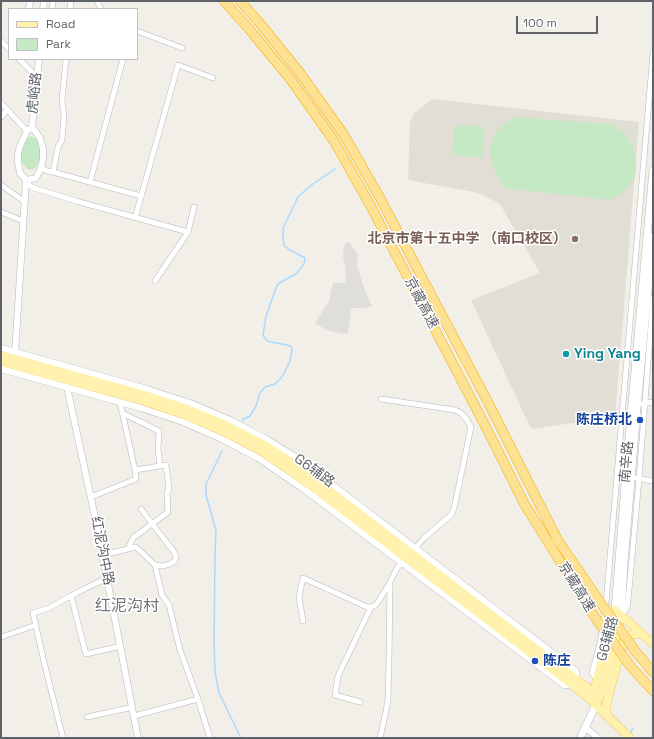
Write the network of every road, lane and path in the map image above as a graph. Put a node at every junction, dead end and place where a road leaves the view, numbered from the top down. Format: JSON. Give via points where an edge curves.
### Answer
{"nodes":[{"id":1,"x":224,"y":1,"type":"edge"},
{"id":2,"x":240,"y":1,"type":"edge"},
{"id":3,"x":138,"y":31,"type":"edge"},
{"id":4,"x":182,"y":48,"type":"dead end"},
{"id":5,"x":653,"y":53,"type":"edge"},
{"id":6,"x":20,"y":60,"type":"edge"},
{"id":7,"x":39,"y":60,"type":"edge"},
{"id":8,"x":66,"y":60,"type":"edge"},
{"id":9,"x":123,"y":60,"type":"edge"},
{"id":10,"x":37,"y":78,"type":"junction"},
{"id":11,"x":213,"y":78,"type":"dead end"},
{"id":12,"x":1,"y":103,"type":"edge"},
{"id":13,"x":7,"y":110,"type":"junction"},
{"id":14,"x":1,"y":117,"type":"edge"},
{"id":15,"x":29,"y":129,"type":"junction"},
{"id":16,"x":41,"y":168,"type":"junction"},
{"id":17,"x":653,"y":170,"type":"edge"},
{"id":18,"x":53,"y":172,"type":"junction"},
{"id":19,"x":26,"y":180,"type":"junction"},
{"id":20,"x":90,"y":182,"type":"junction"},
{"id":21,"x":1,"y":185,"type":"edge"},
{"id":22,"x":141,"y":196,"type":"junction"},
{"id":23,"x":24,"y":202,"type":"junction"},
{"id":24,"x":194,"y":208,"type":"dead end"},
{"id":25,"x":1,"y":212,"type":"edge"},
{"id":26,"x":135,"y":218,"type":"junction"},
{"id":27,"x":23,"y":221,"type":"junction"},
{"id":28,"x":188,"y":232,"type":"junction"},
{"id":29,"x":653,"y":236,"type":"edge"},
{"id":30,"x":155,"y":281,"type":"dead end"},
{"id":31,"x":653,"y":298,"type":"edge"},
{"id":32,"x":652,"y":315,"type":"edge"},
{"id":33,"x":652,"y":331,"type":"edge"},
{"id":34,"x":651,"y":346,"type":"edge"},
{"id":35,"x":1,"y":348,"type":"edge"},
{"id":36,"x":1,"y":355,"type":"edge"},
{"id":37,"x":15,"y":355,"type":"junction"},
{"id":38,"x":1,"y":362,"type":"edge"},
{"id":39,"x":1,"y":369,"type":"edge"},
{"id":40,"x":66,"y":387,"type":"junction"},
{"id":41,"x":381,"y":399,"type":"dead end"},
{"id":42,"x":120,"y":402,"type":"junction"},
{"id":43,"x":653,"y":402,"type":"edge"},
{"id":44,"x":623,"y":404,"type":"junction"},
{"id":45,"x":638,"y":404,"type":"junction"},
{"id":46,"x":122,"y":413,"type":"junction"},
{"id":47,"x":160,"y":466,"type":"junction"},
{"id":48,"x":135,"y":470,"type":"junction"},
{"id":49,"x":631,"y":477,"type":"junction"},
{"id":50,"x":639,"y":479,"type":"junction"},
{"id":51,"x":653,"y":481,"type":"edge"},
{"id":52,"x":90,"y":497,"type":"junction"},
{"id":53,"x":141,"y":509,"type":"dead end"},
{"id":54,"x":152,"y":524,"type":"junction"},
{"id":55,"x":128,"y":549,"type":"junction"},
{"id":56,"x":102,"y":552,"type":"junction"},
{"id":57,"x":409,"y":555,"type":"junction"},
{"id":58,"x":155,"y":565,"type":"junction"},
{"id":59,"x":107,"y":578,"type":"junction"},
{"id":60,"x":390,"y":582,"type":"junction"},
{"id":61,"x":72,"y":596,"type":"junction"},
{"id":62,"x":603,"y":603,"type":"junction"},
{"id":63,"x":371,"y":607,"type":"junction"},
{"id":64,"x":618,"y":613,"type":"junction"},
{"id":65,"x":302,"y":622,"type":"dead end"},
{"id":66,"x":36,"y":625,"type":"junction"},
{"id":67,"x":641,"y":633,"type":"junction"},
{"id":68,"x":1,"y":638,"type":"edge"},
{"id":69,"x":653,"y":644,"type":"edge"},
{"id":70,"x":121,"y":646,"type":"junction"},
{"id":71,"x":653,"y":672,"type":"edge"},
{"id":72,"x":597,"y":680,"type":"junction"},
{"id":73,"x":576,"y":683,"type":"junction"},
{"id":74,"x":653,"y":691,"type":"edge"},
{"id":75,"x":198,"y":699,"type":"junction"},
{"id":76,"x":594,"y":699,"type":"junction"},
{"id":77,"x":360,"y":702,"type":"dead end"},
{"id":78,"x":132,"y":707,"type":"junction"},
{"id":79,"x":134,"y":716,"type":"junction"},
{"id":80,"x":609,"y":716,"type":"junction"},
{"id":81,"x":87,"y":717,"type":"dead end"},
{"id":82,"x":585,"y":727,"type":"junction"},
{"id":83,"x":63,"y":738,"type":"edge"},
{"id":84,"x":138,"y":738,"type":"edge"},
{"id":85,"x":210,"y":738,"type":"edge"},
{"id":86,"x":380,"y":738,"type":"edge"},
{"id":87,"x":580,"y":738,"type":"edge"},
{"id":88,"x":598,"y":738,"type":"edge"},
{"id":89,"x":630,"y":738,"type":"edge"}],
"edges":[{"from":1,"to":74,"type":"highway","name":"京藏高速","bridge":true,"via":[[291,80],[334,140],[491,436],[525,506],[596,619],[632,668]]},
{"from":2,"to":62,"type":"highway","name":"京藏高速","via":[[300,73],[344,135],[490,406],[557,539]]},
{"from":3,"to":4,"type":"street"},
{"from":5,"to":44,"type":"street"},
{"from":6,"to":10,"type":"street"},
{"from":7,"to":10,"type":"street","name":"虎峪路"},
{"from":8,"to":18,"type":"street","via":[[62,140]]},
{"from":9,"to":20,"type":"street"},
{"from":10,"to":15,"type":"street","name":"虎峪路"},
{"from":11,"to":22,"type":"street","via":[[178,65]]},
{"from":12,"to":13,"type":"street"},
{"from":13,"to":14,"type":"street"},
{"from":13,"to":15,"type":"street"},
{"from":15,"to":16,"type":"street","via":[[40,138],[43,149]]},
{"from":15,"to":19,"type":"street","name":"虎峪路","via":[[18,154],[20,173]]},
{"from":16,"to":18,"type":"street"},
{"from":16,"to":19,"type":"street","via":[[36,178]]},
{"from":17,"to":45,"type":"main road","name":"南辛路"},
{"from":18,"to":20,"type":"street"},
{"from":19,"to":23,"type":"street"},
{"from":19,"to":26,"type":"street","via":[[31,187]]},
{"from":20,"to":22,"type":"street"},
{"from":21,"to":23,"type":"street"},
{"from":22,"to":26,"type":"street"},
{"from":23,"to":27,"type":"street"},
{"from":24,"to":28,"type":"street"},
{"from":25,"to":27,"type":"street"},
{"from":26,"to":28,"type":"street"},
{"from":27,"to":37,"type":"street"},
{"from":28,"to":30,"type":"street"},
{"from":29,"to":45,"type":"main road","name":"南辛路"},
{"from":31,"to":32,"type":"street"},
{"from":32,"to":33,"type":"street"},
{"from":33,"to":34,"type":"street"},
{"from":34,"to":45,"type":"street"},
{"from":35,"to":37,"type":"street","name":"G6辅路"},
{"from":36,"to":37,"type":"main road","name":"G6辅路"},
{"from":37,"to":57,"type":"main road","name":"G6辅路","via":[[187,409],[228,426],[290,461]]},
{"from":38,"to":57,"type":"main road","name":"G6辅路","via":[[144,401],[225,432],[286,467]]},
{"from":39,"to":40,"type":"street","name":"G6辅路"},
{"from":40,"to":42,"type":"street","name":"G6辅路"},
{"from":40,"to":52,"type":"street","name":"红泥沟中路"},
{"from":41,"to":57,"type":"street","via":[[455,410],[461,413],[470,427],[452,514]]},
{"from":42,"to":46,"type":"street"},
{"from":42,"to":57,"type":"street","name":"G6辅路","via":[[183,422],[258,458]]},
{"from":43,"to":45,"type":"street"},
{"from":44,"to":45,"type":"street"},
{"from":44,"to":62,"type":"street"},
{"from":45,"to":49,"type":"main road","name":"南辛路"},
{"from":45,"to":50,"type":"street"},
{"from":45,"to":64,"type":"main road","name":"南辛路"},
{"from":46,"to":47,"type":"street","via":[[158,431]]},
{"from":46,"to":48,"type":"street"},
{"from":47,"to":48,"type":"street"},
{"from":47,"to":54,"type":"street","via":[[166,465],[170,489],[167,492],[168,512]]},
{"from":48,"to":52,"type":"street","via":[[136,479]]},
{"from":49,"to":50,"type":"street"},
{"from":49,"to":64,"type":"main road","name":"南辛路"},
{"from":50,"to":51,"type":"street"},
{"from":50,"to":64,"type":"street","via":[[628,603],[627,608]]},
{"from":52,"to":56,"type":"street","name":"红泥沟中路"},
{"from":53,"to":54,"type":"street"},
{"from":54,"to":55,"type":"street","via":[[133,538]]},
{"from":54,"to":58,"type":"street","via":[[176,557],[170,564]]},
{"from":55,"to":56,"type":"street","via":[[106,554]]},
{"from":55,"to":58,"type":"street","via":[[136,547]]},
{"from":56,"to":59,"type":"street","name":"红泥沟中路"},
{"from":57,"to":60,"type":"street","via":[[397,568]]},
{"from":57,"to":73,"type":"main road","name":"G6辅路"},
{"from":57,"to":73,"type":"street","name":"G6辅路","via":[[576,671]]},
{"from":58,"to":75,"type":"street","via":[[162,595],[169,605],[180,650]]},
{"from":59,"to":61,"type":"street"},
{"from":59,"to":70,"type":"street","name":"红泥沟中路"},
{"from":60,"to":63,"type":"street","via":[[376,605]]},
{"from":60,"to":86,"type":"street","via":[[388,699]]},
{"from":61,"to":66,"type":"street","via":[[33,613]]},
{"from":61,"to":70,"type":"street","via":[[86,654]]},
{"from":62,"to":64,"type":"street"},
{"from":62,"to":71,"type":"highway","name":"京藏高速","bridge":true,"via":[[636,652]]},
{"from":62,"to":72,"type":"street","via":[[600,644],[592,674]]},
{"from":63,"to":65,"type":"street","via":[[303,578],[299,597]]},
{"from":63,"to":77,"type":"street","via":[[338,676],[335,695]]},
{"from":64,"to":67,"type":"main road","name":"G6辅路"},
{"from":64,"to":72,"type":"main road","name":"G6辅路"},
{"from":64,"to":76,"type":"main road","via":[[603,688]]},
{"from":66,"to":68,"type":"street"},
{"from":66,"to":83,"type":"street"},
{"from":67,"to":69,"type":"main road","name":"G6辅路"},
{"from":67,"to":80,"type":"main road","via":[[631,635],[623,643],[607,700],[606,709]]},
{"from":70,"to":78,"type":"street","name":"红泥沟中路"},
{"from":72,"to":76,"type":"main road","name":"G6辅路"},
{"from":73,"to":76,"type":"main road","name":"G6辅路"},
{"from":75,"to":79,"type":"street"},
{"from":75,"to":85,"type":"street"},
{"from":76,"to":80,"type":"main road","name":"G6辅路"},
{"from":76,"to":82,"type":"main road"},
{"from":78,"to":79,"type":"street","name":"红泥沟中路"},
{"from":78,"to":81,"type":"street"},
{"from":79,"to":84,"type":"street","name":"红泥沟中路"},
{"from":80,"to":89,"type":"main road","name":"G6辅路"},
{"from":82,"to":87,"type":"main road"},
{"from":82,"to":88,"type":"street"}]}
